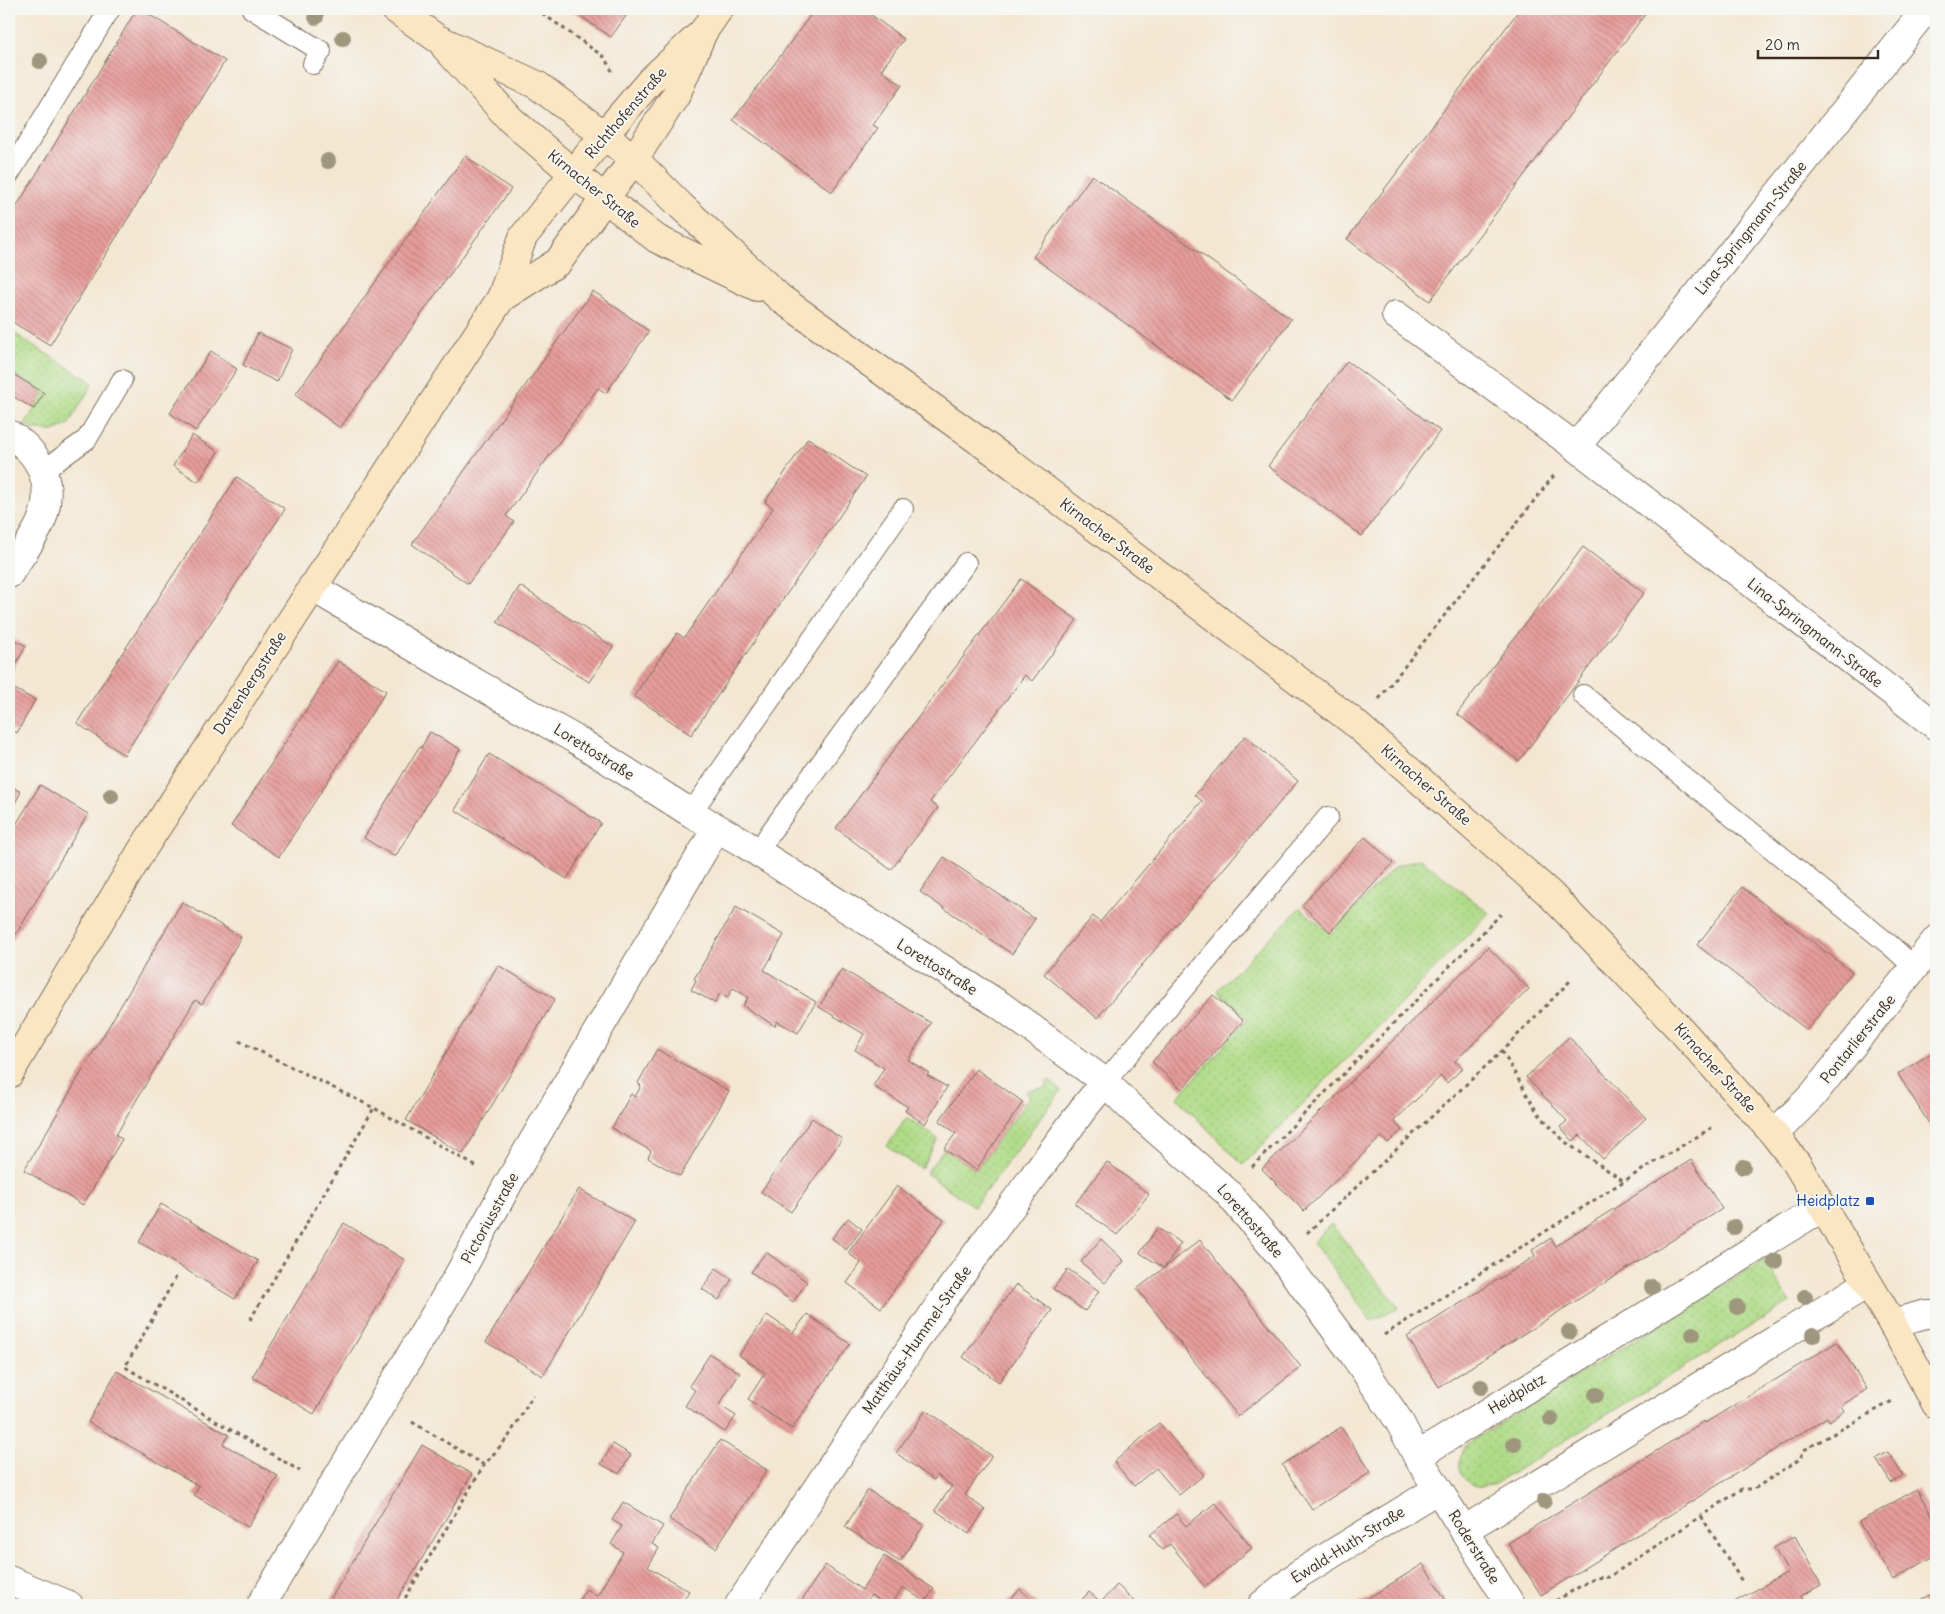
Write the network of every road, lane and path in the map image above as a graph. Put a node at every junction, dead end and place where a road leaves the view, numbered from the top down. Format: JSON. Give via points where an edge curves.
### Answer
{"nodes":[{"id":1,"x":110,"y":9,"type":"edge"},
{"id":2,"x":252,"y":9,"type":"edge"},
{"id":3,"x":395,"y":9,"type":"edge"},
{"id":4,"x":536,"y":9,"type":"edge"},
{"id":5,"x":719,"y":9,"type":"edge"},
{"id":6,"x":1926,"y":9,"type":"edge"},
{"id":7,"x":703,"y":32,"type":"junction"},
{"id":8,"x":438,"y":39,"type":"junction"},
{"id":9,"x":313,"y":64,"type":"dead end"},
{"id":10,"x":616,"y":78,"type":"dead end"},
{"id":11,"x":604,"y":135,"type":"junction"},
{"id":12,"x":634,"y":159,"type":"junction"},
{"id":13,"x":9,"y":174,"type":"edge"},
{"id":14,"x":574,"y":174,"type":"junction"},
{"id":15,"x":605,"y":198,"type":"junction"},
{"id":16,"x":501,"y":298,"type":"junction"},
{"id":17,"x":780,"y":298,"type":"junction"},
{"id":18,"x":1396,"y":315,"type":"dead end"},
{"id":19,"x":122,"y":380,"type":"dead end"},
{"id":20,"x":9,"y":434,"type":"edge"},
{"id":21,"x":1576,"y":447,"type":"junction"},
{"id":22,"x":43,"y":471,"type":"junction"},
{"id":23,"x":903,"y":509,"type":"dead end"},
{"id":24,"x":966,"y":563,"type":"dead end"},
{"id":25,"x":9,"y":574,"type":"edge"},
{"id":26,"x":312,"y":587,"type":"junction"},
{"id":27,"x":1582,"y":695,"type":"dead end"},
{"id":28,"x":1375,"y":704,"type":"dead end"},
{"id":29,"x":1936,"y":726,"type":"edge"},
{"id":30,"x":691,"y":813,"type":"junction"},
{"id":31,"x":1328,"y":817,"type":"dead end"},
{"id":32,"x":716,"y":828,"type":"junction"},
{"id":33,"x":758,"y":853,"type":"junction"},
{"id":34,"x":1501,"y":914,"type":"dead end"},
{"id":35,"x":1936,"y":940,"type":"edge"},
{"id":36,"x":1914,"y":968,"type":"junction"},
{"id":37,"x":1570,"y":981,"type":"dead end"},
{"id":38,"x":239,"y":1041,"type":"dead end"},
{"id":39,"x":1502,"y":1051,"type":"junction"},
{"id":40,"x":9,"y":1074,"type":"edge"},
{"id":41,"x":1105,"y":1082,"type":"junction"},
{"id":42,"x":374,"y":1108,"type":"junction"},
{"id":43,"x":1712,"y":1126,"type":"dead end"},
{"id":44,"x":1774,"y":1134,"type":"junction"},
{"id":45,"x":1624,"y":1181,"type":"junction"},
{"id":46,"x":508,"y":1184,"type":"junction"},
{"id":47,"x":1227,"y":1192,"type":"junction"},
{"id":48,"x":1823,"y":1207,"type":"junction"},
{"id":49,"x":1281,"y":1256,"type":"junction"},
{"id":50,"x":176,"y":1277,"type":"dead end"},
{"id":51,"x":1868,"y":1284,"type":"junction"},
{"id":52,"x":1936,"y":1314,"type":"edge"},
{"id":53,"x":250,"y":1320,"type":"dead end"},
{"id":54,"x":1892,"y":1324,"type":"junction"},
{"id":55,"x":1354,"y":1355,"type":"junction"},
{"id":56,"x":532,"y":1395,"type":"dead end"},
{"id":57,"x":1895,"y":1399,"type":"dead end"},
{"id":58,"x":1936,"y":1404,"type":"edge"},
{"id":59,"x":381,"y":1405,"type":"junction"},
{"id":60,"x":1418,"y":1456,"type":"junction"},
{"id":61,"x":484,"y":1465,"type":"junction"},
{"id":62,"x":1438,"y":1488,"type":"junction"},
{"id":63,"x":330,"y":1489,"type":"junction"},
{"id":64,"x":1701,"y":1516,"type":"junction"},
{"id":65,"x":1464,"y":1530,"type":"junction"},
{"id":66,"x":9,"y":1580,"type":"edge"},
{"id":67,"x":1743,"y":1583,"type":"dead end"},
{"id":68,"x":69,"y":1605,"type":"edge"},
{"id":69,"x":261,"y":1605,"type":"edge"},
{"id":70,"x":401,"y":1605,"type":"edge"},
{"id":71,"x":738,"y":1605,"type":"edge"},
{"id":72,"x":1262,"y":1605,"type":"edge"},
{"id":73,"x":1510,"y":1605,"type":"edge"},
{"id":74,"x":1549,"y":1605,"type":"edge"}],
"edges":[{"from":1,"to":13,"type":"lane"},
{"from":2,"to":9,"type":"lane","via":[[321,51]]},
{"from":3,"to":8,"type":"main road","name":"Kirnacher Straße"},
{"from":4,"to":10,"type":"path","via":[[604,57]]},
{"from":5,"to":7,"type":"main road","name":"Richthofenstraße"},
{"from":6,"to":21,"type":"street","name":"Lina-Springmann-Straße"},
{"from":7,"to":11,"type":"main road","name":"Richthofenstraße","via":[[651,80]]},
{"from":7,"to":12,"type":"main road","name":"Richthofenstraße","via":[[676,95]]},
{"from":8,"to":11,"type":"main road","name":"Kirnacher Straße","via":[[537,85]]},
{"from":8,"to":14,"type":"main road","name":"Kirnacher Straße","via":[[511,120]]},
{"from":11,"to":12,"type":"main road","name":"Kirnacher Straße"},
{"from":11,"to":14,"type":"main road","name":"Richthofenstraße"},
{"from":12,"to":15,"type":"main road","name":"Dattenbergstraße"},
{"from":12,"to":17,"type":"main road","name":"Kirnacher Straße"},
{"from":14,"to":15,"type":"main road","name":"Kirnacher Straße"},
{"from":14,"to":16,"type":"main road","name":"Dattenbergstraße","via":[[524,237]]},
{"from":15,"to":16,"type":"main road","name":"Dattenbergstraße","via":[[558,262]]},
{"from":15,"to":17,"type":"main road","name":"Kirnacher Straße","via":[[657,239]]},
{"from":16,"to":26,"type":"main road","name":"Dattenbergstraße"},
{"from":17,"to":44,"type":"main road","name":"Kirnacher Straße","via":[[1014,466],[1351,720],[1549,893],[1681,1030]]},
{"from":18,"to":21,"type":"street","name":"Lina-Springmann-Straße"},
{"from":19,"to":22,"type":"lane","via":[[87,439]]},
{"from":20,"to":22,"type":"street","via":[[36,457]]},
{"from":21,"to":28,"type":"path"},
{"from":21,"to":29,"type":"street","name":"Lina-Springmann-Straße"},
{"from":22,"to":25,"type":"street","via":[[46,503],[40,524]]},
{"from":23,"to":30,"type":"lane"},
{"from":24,"to":33,"type":"lane"},
{"from":26,"to":30,"type":"street","name":"Lorettostraße","via":[[580,742]]},
{"from":26,"to":40,"type":"main road","name":"Dattenbergstraße","via":[[142,850]]},
{"from":27,"to":36,"type":"lane"},
{"from":30,"to":32,"type":"street","name":"Lorettostraße"},
{"from":31,"to":41,"type":"lane"},
{"from":32,"to":33,"type":"street","name":"Lorettostraße"},
{"from":32,"to":46,"type":"street","name":"Pictoriusstraße"},
{"from":33,"to":41,"type":"street","name":"Lorettostraße","via":[[1000,1005]]},
{"from":34,"to":47,"type":"path"},
{"from":35,"to":36,"type":"street","name":"Pontarlierstraße"},
{"from":36,"to":44,"type":"street","name":"Pontarlierstraße","via":[[1812,1096]]},
{"from":37,"to":39,"type":"path"},
{"from":38,"to":42,"type":"path"},
{"from":39,"to":45,"type":"path","via":[[1537,1112],[1548,1124],[1566,1142]]},
{"from":39,"to":49,"type":"path"},
{"from":41,"to":47,"type":"street","name":"Lorettostraße"},
{"from":41,"to":71,"type":"street","name":"Matthäus-Hummel-Straße","via":[[944,1298]]},
{"from":42,"to":46,"type":"path"},
{"from":42,"to":53,"type":"path"},
{"from":43,"to":45,"type":"path"},
{"from":44,"to":48,"type":"main road","name":"Kirnacher Straße"},
{"from":45,"to":55,"type":"path"},
{"from":46,"to":59,"type":"street","name":"Pictoriusstraße"},
{"from":47,"to":49,"type":"street","name":"Lorettostraße"},
{"from":48,"to":51,"type":"main road","name":"Kirnacher Straße"},
{"from":48,"to":60,"type":"street","name":"Heidplatz"},
{"from":49,"to":55,"type":"street","name":"Lorettostraße"},
{"from":50,"to":63,"type":"path","via":[[125,1367]]},
{"from":51,"to":54,"type":"main road","name":"Kirnacher Straße"},
{"from":51,"to":65,"type":"street"},
{"from":52,"to":54,"type":"street"},
{"from":54,"to":58,"type":"main road","name":"Kirnacher Straße"},
{"from":55,"to":60,"type":"street","name":"Lorettostraße","via":[[1399,1421]]},
{"from":56,"to":61,"type":"path","via":[[509,1436]]},
{"from":57,"to":64,"type":"path","via":[[1804,1450],[1800,1459],[1754,1489],[1742,1488]]},
{"from":59,"to":61,"type":"path"},
{"from":59,"to":63,"type":"street","name":"Pictoriusstraße"},
{"from":60,"to":62,"type":"street","name":"Lorettostraße"},
{"from":61,"to":70,"type":"path"},
{"from":62,"to":65,"type":"street","name":"Roderstraße"},
{"from":62,"to":72,"type":"street","name":"Ewald-Huth-Straße","via":[[1299,1574]]},
{"from":63,"to":69,"type":"street","name":"Pictoriusstraße"},
{"from":64,"to":67,"type":"path"},
{"from":64,"to":74,"type":"path","via":[[1609,1577],[1594,1578]]},
{"from":65,"to":73,"type":"street","name":"Roderstraße"},
{"from":66,"to":68,"type":"street"}]}
